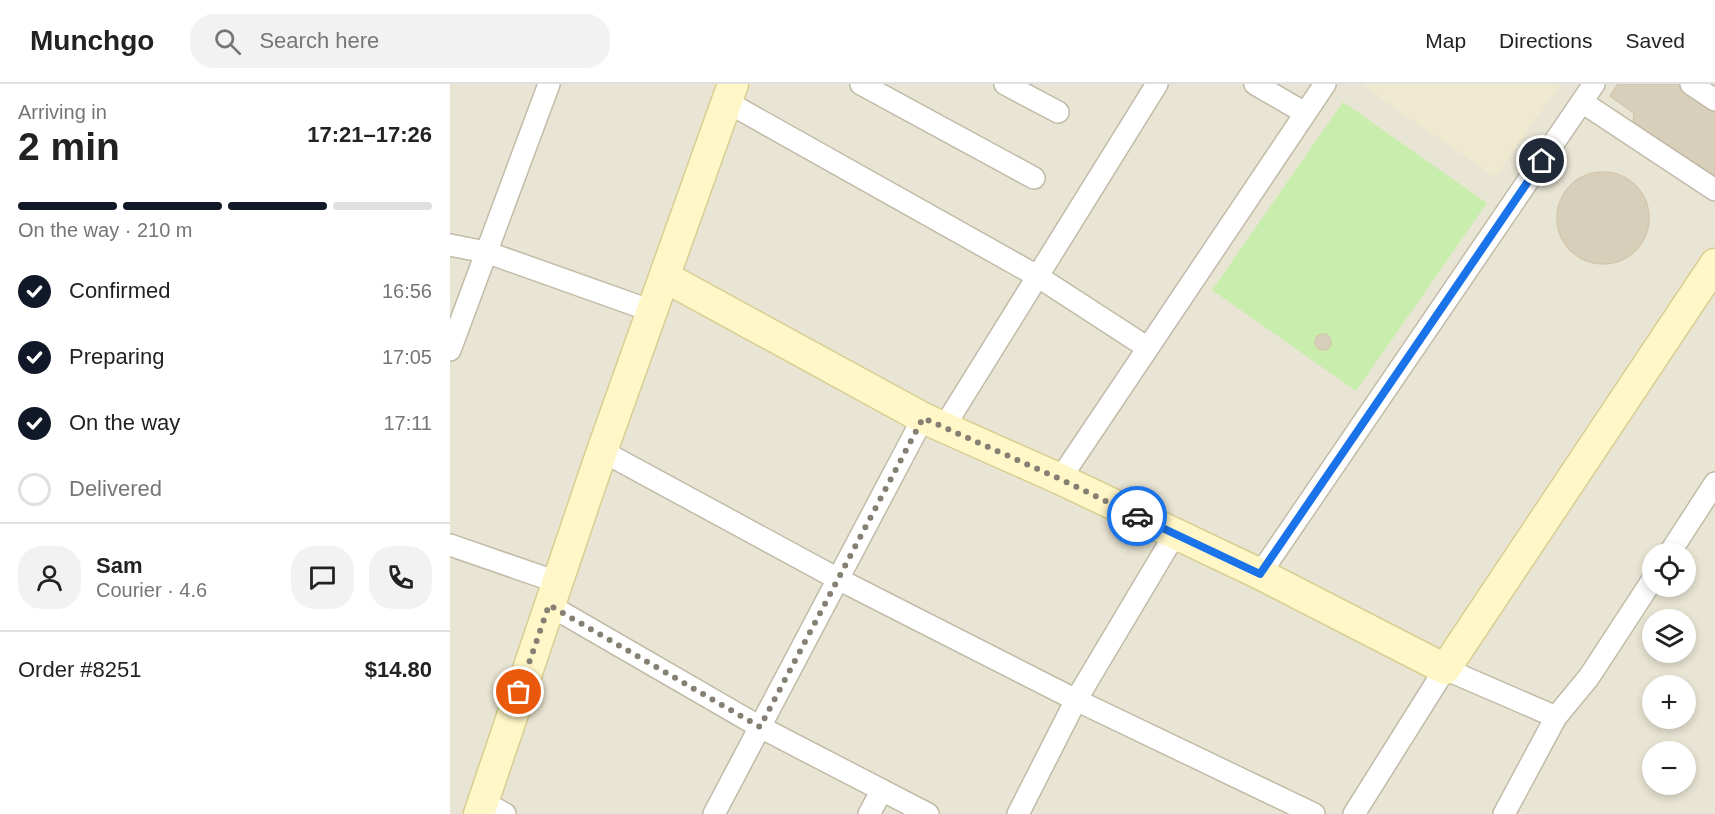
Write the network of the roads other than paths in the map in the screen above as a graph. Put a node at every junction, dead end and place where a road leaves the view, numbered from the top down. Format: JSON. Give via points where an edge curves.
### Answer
{"nodes":[{"id":1,"x":549,"y":84,"type":"edge"},
{"id":2,"x":861,"y":84,"type":"edge"},
{"id":3,"x":1005,"y":84,"type":"edge"},
{"id":4,"x":1157,"y":84,"type":"edge"},
{"id":5,"x":1255,"y":84,"type":"edge"},
{"id":6,"x":1325,"y":84,"type":"edge"},
{"id":7,"x":1691,"y":84,"type":"edge"},
{"id":8,"x":730,"y":93,"type":"edge"},
{"id":9,"x":1588,"y":93,"type":"edge"},
{"id":10,"x":1715,"y":100,"type":"edge"},
{"id":11,"x":1058,"y":112,"type":"dead end"},
{"id":12,"x":1305,"y":113,"type":"junction"},
{"id":13,"x":1034,"y":177,"type":"dead end"},
{"id":14,"x":1715,"y":190,"type":"edge"},
{"id":15,"x":450,"y":246,"type":"edge"},
{"id":16,"x":486,"y":252,"type":"junction"},
{"id":17,"x":1715,"y":264,"type":"edge"},
{"id":18,"x":1037,"y":276,"type":"junction"},
{"id":19,"x":665,"y":277,"type":"junction"},
{"id":20,"x":652,"y":311,"type":"junction"},
{"id":21,"x":1148,"y":348,"type":"junction"},
{"id":22,"x":450,"y":350,"type":"edge"},
{"id":23,"x":933,"y":423,"type":"junction"},
{"id":24,"x":602,"y":452,"type":"junction"},
{"id":25,"x":1060,"y":479,"type":"junction"},
{"id":26,"x":1715,"y":483,"type":"edge"},
{"id":27,"x":1175,"y":534,"type":"junction"},
{"id":28,"x":1676,"y":543,"type":"edge"},
{"id":29,"x":450,"y":545,"type":"edge"},
{"id":30,"x":1260,"y":574,"type":"junction"},
{"id":31,"x":838,"y":579,"type":"junction"},
{"id":32,"x":553,"y":594,"type":"junction"},
{"id":33,"x":1642,"y":596,"type":"edge"},
{"id":34,"x":1446,"y":669,"type":"junction"},
{"id":35,"x":1076,"y":700,"type":"junction"},
{"id":36,"x":1556,"y":717,"type":"junction"},
{"id":37,"x":760,"y":727,"type":"junction"},
{"id":38,"x":882,"y":790,"type":"junction"},
{"id":39,"x":489,"y":810,"type":"edge"},
{"id":40,"x":714,"y":814,"type":"edge"},
{"id":41,"x":869,"y":814,"type":"edge"},
{"id":42,"x":928,"y":814,"type":"edge"},
{"id":43,"x":1018,"y":814,"type":"edge"},
{"id":44,"x":1314,"y":814,"type":"edge"},
{"id":45,"x":1353,"y":814,"type":"edge"},
{"id":46,"x":1504,"y":814,"type":"edge"}],
"edges":[{"from":1,"to":16,"type":"street"},
{"from":2,"to":13,"type":"street"},
{"from":3,"to":11,"type":"street"},
{"from":4,"to":18,"type":"street"},
{"from":5,"to":12,"type":"street"},
{"from":6,"to":12,"type":"street"},
{"from":7,"to":10,"type":"street"},
{"from":8,"to":18,"type":"street"},
{"from":8,"to":19,"type":"street"},
{"from":9,"to":14,"type":"street"},
{"from":9,"to":30,"type":"street"},
{"from":12,"to":21,"type":"street"},
{"from":15,"to":16,"type":"street"},
{"from":16,"to":20,"type":"street"},
{"from":16,"to":22,"type":"street"},
{"from":17,"to":34,"type":"street"},
{"from":18,"to":21,"type":"street"},
{"from":18,"to":23,"type":"street"},
{"from":19,"to":20,"type":"street"},
{"from":19,"to":23,"type":"street"},
{"from":20,"to":24,"type":"street"},
{"from":21,"to":25,"type":"street"},
{"from":23,"to":25,"type":"street"},
{"from":23,"to":31,"type":"street"},
{"from":24,"to":31,"type":"street"},
{"from":24,"to":32,"type":"street"},
{"from":25,"to":27,"type":"street"},
{"from":26,"to":28,"type":"street"},
{"from":27,"to":30,"type":"street"},
{"from":27,"to":35,"type":"street"},
{"from":29,"to":32,"type":"street"},
{"from":30,"to":34,"type":"street"},
{"from":31,"to":35,"type":"street"},
{"from":31,"to":37,"type":"street"},
{"from":32,"to":37,"type":"street"},
{"from":32,"to":39,"type":"street"},
{"from":33,"to":36,"type":"street","via":[[1589,677]]},
{"from":34,"to":36,"type":"street"},
{"from":34,"to":45,"type":"street"},
{"from":35,"to":43,"type":"street"},
{"from":35,"to":44,"type":"street"},
{"from":36,"to":46,"type":"street"},
{"from":37,"to":38,"type":"street"},
{"from":37,"to":40,"type":"street"},
{"from":38,"to":41,"type":"street"},
{"from":38,"to":42,"type":"street"}]}
